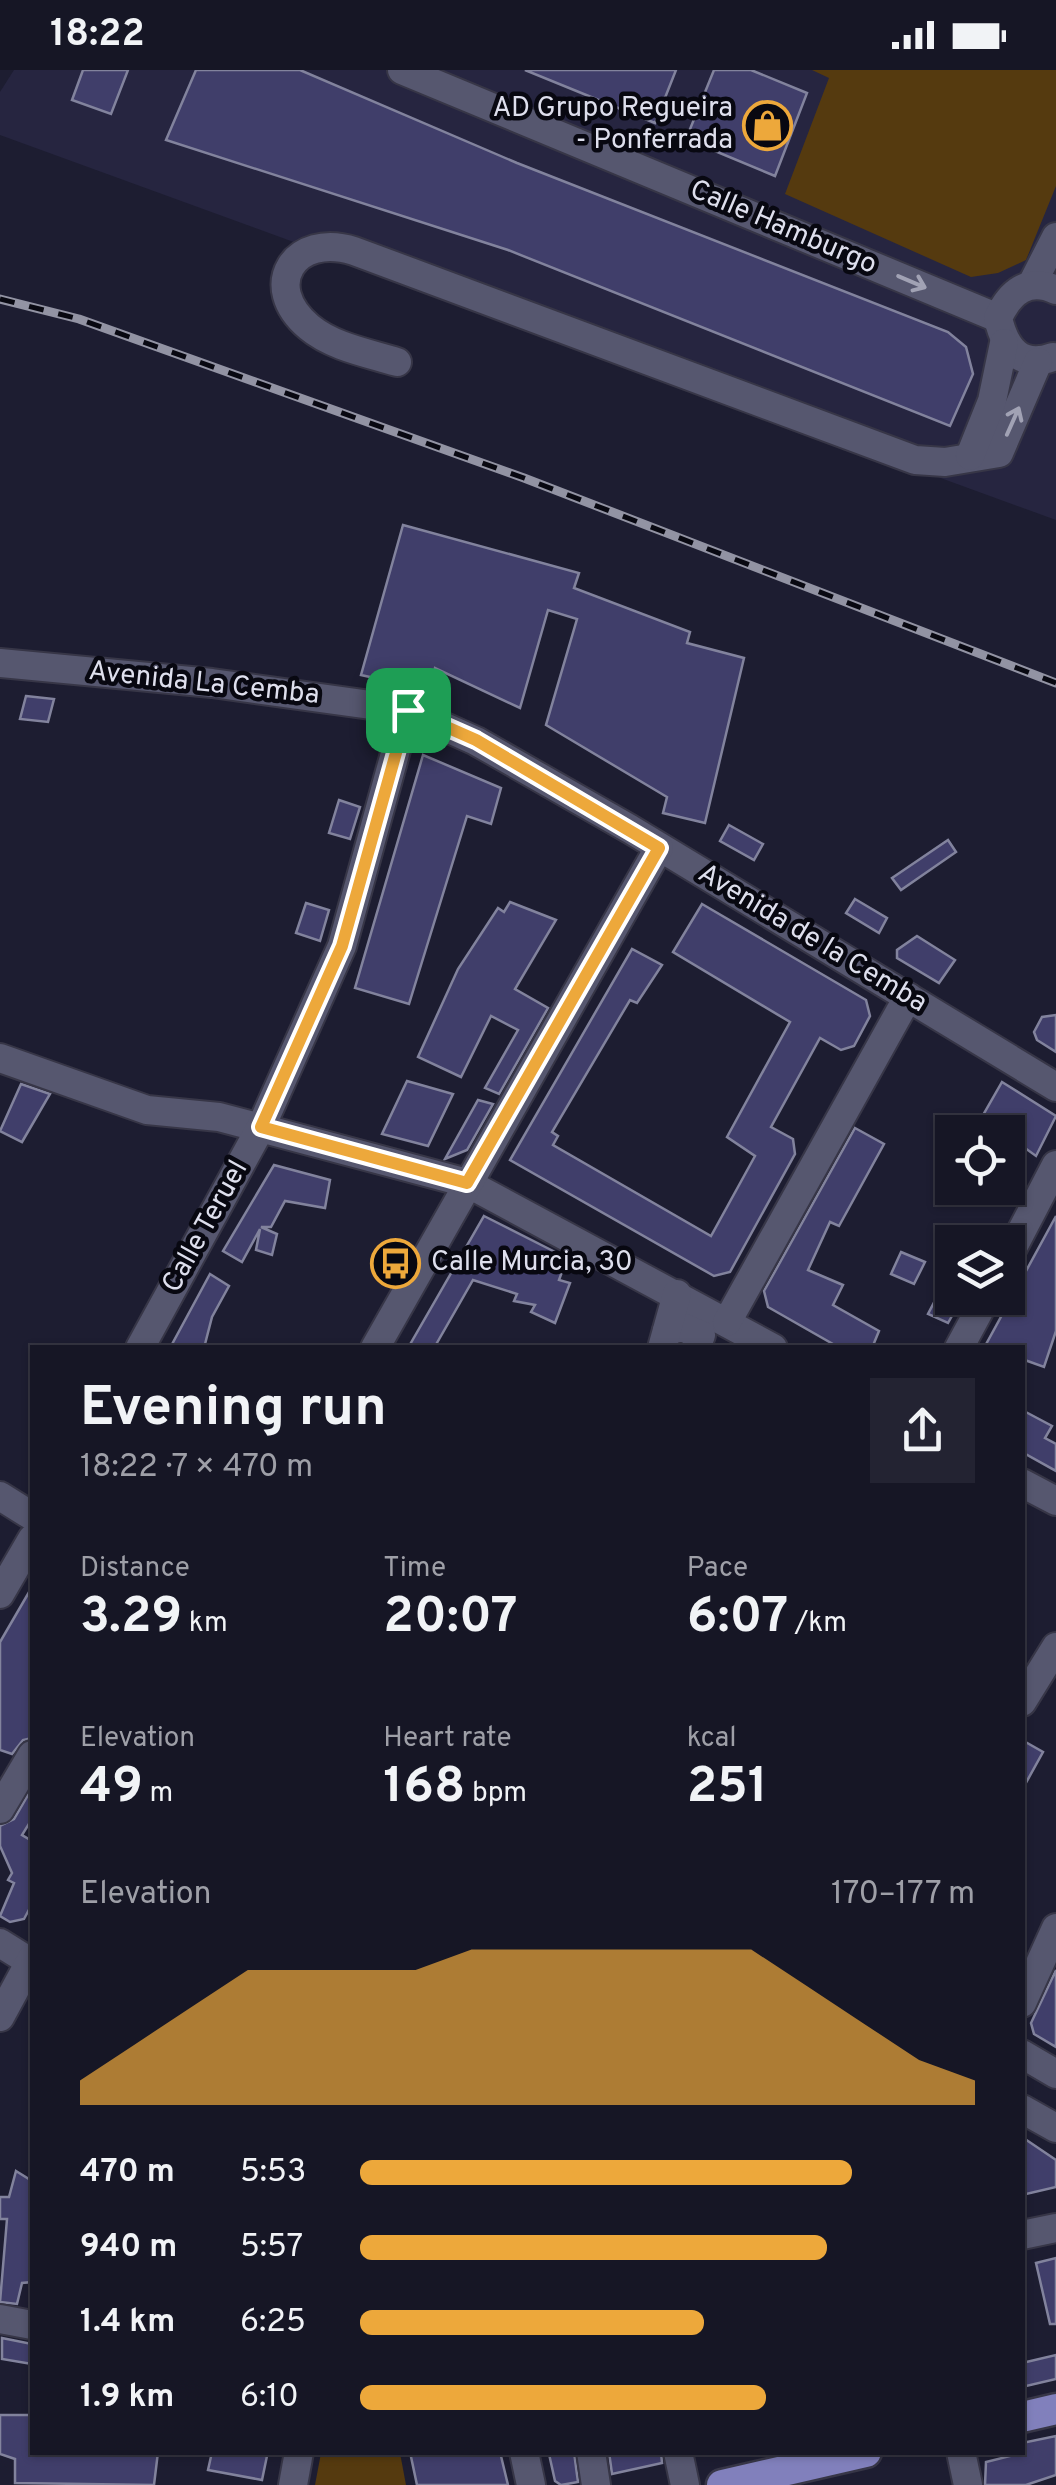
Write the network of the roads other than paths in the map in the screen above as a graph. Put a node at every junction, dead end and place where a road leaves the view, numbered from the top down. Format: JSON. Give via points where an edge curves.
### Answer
{"nodes":[{"id":1,"x":402,"y":70,"type":"edge"},
{"id":2,"x":1056,"y":237,"type":"edge"},
{"id":3,"x":1044,"y":287,"type":"edge"},
{"id":4,"x":1001,"y":330,"type":"junction"},
{"id":5,"x":1047,"y":359,"type":"edge"},
{"id":6,"x":397,"y":362,"type":"dead end"},
{"id":7,"x":970,"y":456,"type":"junction"},
{"id":8,"x":0,"y":663,"type":"edge"},
{"id":9,"x":408,"y":710,"type":"junction"},
{"id":10,"x":659,"y":848,"type":"junction"},
{"id":11,"x":908,"y":997,"type":"junction"},
{"id":12,"x":0,"y":1058,"type":"edge"},
{"id":13,"x":1056,"y":1088,"type":"edge"},
{"id":14,"x":261,"y":1127,"type":"junction"},
{"id":15,"x":1056,"y":1165,"type":"edge"},
{"id":16,"x":467,"y":1183,"type":"junction"},
{"id":17,"x":1024,"y":1225,"type":"edge"},
{"id":18,"x":677,"y":1294,"type":"junction"},
{"id":19,"x":977,"y":1315,"type":"edge"},
{"id":20,"x":728,"y":1322,"type":"junction"},
{"id":21,"x":664,"y":1339,"type":"edge"},
{"id":22,"x":142,"y":1345,"type":"edge"},
{"id":23,"x":377,"y":1345,"type":"edge"},
{"id":24,"x":697,"y":1345,"type":"edge"},
{"id":25,"x":768,"y":1345,"type":"edge"},
{"id":26,"x":961,"y":1345,"type":"edge"},
{"id":27,"x":1025,"y":1484,"type":"edge"},
{"id":28,"x":0,"y":1496,"type":"edge"},
{"id":29,"x":1056,"y":1500,"type":"edge"},
{"id":30,"x":30,"y":1515,"type":"edge"},
{"id":31,"x":30,"y":1542,"type":"edge"},
{"id":32,"x":0,"y":1594,"type":"edge"},
{"id":33,"x":1056,"y":1647,"type":"edge"},
{"id":34,"x":1025,"y":1697,"type":"edge"},
{"id":35,"x":30,"y":1758,"type":"edge"},
{"id":36,"x":0,"y":1809,"type":"edge"},
{"id":37,"x":1056,"y":1928,"type":"edge"},
{"id":38,"x":0,"y":1943,"type":"edge"},
{"id":39,"x":30,"y":1960,"type":"edge"},
{"id":40,"x":30,"y":1964,"type":"edge"},
{"id":41,"x":1025,"y":1996,"type":"edge"},
{"id":42,"x":0,"y":2017,"type":"edge"},
{"id":43,"x":1025,"y":2056,"type":"edge"},
{"id":44,"x":1056,"y":2074,"type":"edge"},
{"id":45,"x":1025,"y":2111,"type":"edge"},
{"id":46,"x":1056,"y":2128,"type":"edge"},
{"id":47,"x":1056,"y":2228,"type":"edge"},
{"id":48,"x":1025,"y":2234,"type":"edge"},
{"id":49,"x":0,"y":2319,"type":"edge"},
{"id":50,"x":30,"y":2325,"type":"edge"},
{"id":51,"x":1056,"y":2410,"type":"edge"},
{"id":52,"x":1025,"y":2416,"type":"edge"},
{"id":53,"x":298,"y":2455,"type":"edge"},
{"id":54,"x":525,"y":2455,"type":"edge"},
{"id":55,"x":591,"y":2455,"type":"edge"},
{"id":56,"x":679,"y":2455,"type":"edge"},
{"id":57,"x":853,"y":2455,"type":"edge"},
{"id":58,"x":962,"y":2455,"type":"edge"},
{"id":59,"x":292,"y":2485,"type":"edge"},
{"id":60,"x":531,"y":2485,"type":"edge"},
{"id":61,"x":596,"y":2485,"type":"edge"},
{"id":62,"x":684,"y":2485,"type":"edge"},
{"id":63,"x":722,"y":2485,"type":"edge"},
{"id":64,"x":968,"y":2485,"type":"edge"}],
"edges":[{"from":1,"to":4,"type":"street","name":"Calle Hamburgo","one_way":true},
{"from":2,"to":3,"type":"street"},
{"from":3,"to":4,"type":"street","via":[[1007,299]]},
{"from":4,"to":5,"type":"street","name":"Calle Hamburgo","via":[[1018,358]]},
{"from":4,"to":7,"type":"street","via":[[992,402]]},
{"from":7,"to":5,"type":"street","one_way":true,"via":[[999,453]]},
{"from":6,"to":7,"type":"street","via":[[325,338],[291,306],[285,284],[304,249],[334,244],[354,250],[890,453],[945,462]]},
{"from":8,"to":9,"type":"street","name":"Avenida La Cemba"},
{"from":9,"to":10,"type":"street","name":"Avenida de la Cemba","via":[[476,740]]},
{"from":9,"to":14,"type":"street","name":"Calle Teruel","via":[[342,946]]},
{"from":10,"to":11,"type":"street","name":"Avenida de la Cemba"},
{"from":10,"to":16,"type":"street"},
{"from":11,"to":13,"type":"street","name":"Avenida de la Cemba"},
{"from":11,"to":20,"type":"street"},
{"from":12,"to":14,"type":"street","via":[[146,1110]]},
{"from":14,"to":16,"type":"street"},
{"from":14,"to":22,"type":"street","name":"Calle Teruel"},
{"from":15,"to":17,"type":"street"},
{"from":16,"to":18,"type":"street"},
{"from":16,"to":23,"type":"street"},
{"from":18,"to":20,"type":"street"},
{"from":18,"to":21,"type":"street"},
{"from":19,"to":26,"type":"street"},
{"from":20,"to":25,"type":"street"},
{"from":21,"to":24,"type":"street","via":[[682,1328],[701,1335]]},
{"from":27,"to":29,"type":"street"},
{"from":28,"to":30,"type":"street"},
{"from":31,"to":32,"type":"street"},
{"from":33,"to":34,"type":"street"},
{"from":35,"to":36,"type":"street"},
{"from":37,"to":41,"type":"street"},
{"from":38,"to":39,"type":"street"},
{"from":40,"to":42,"type":"street"},
{"from":43,"to":44,"type":"street"},
{"from":45,"to":46,"type":"street"},
{"from":47,"to":48,"type":"street"},
{"from":49,"to":50,"type":"street"},
{"from":51,"to":52,"type":"main road"},
{"from":53,"to":59,"type":"street"},
{"from":54,"to":60,"type":"street"},
{"from":55,"to":61,"type":"street"},
{"from":56,"to":62,"type":"street"},
{"from":57,"to":63,"type":"main road"},
{"from":58,"to":64,"type":"street"}]}
